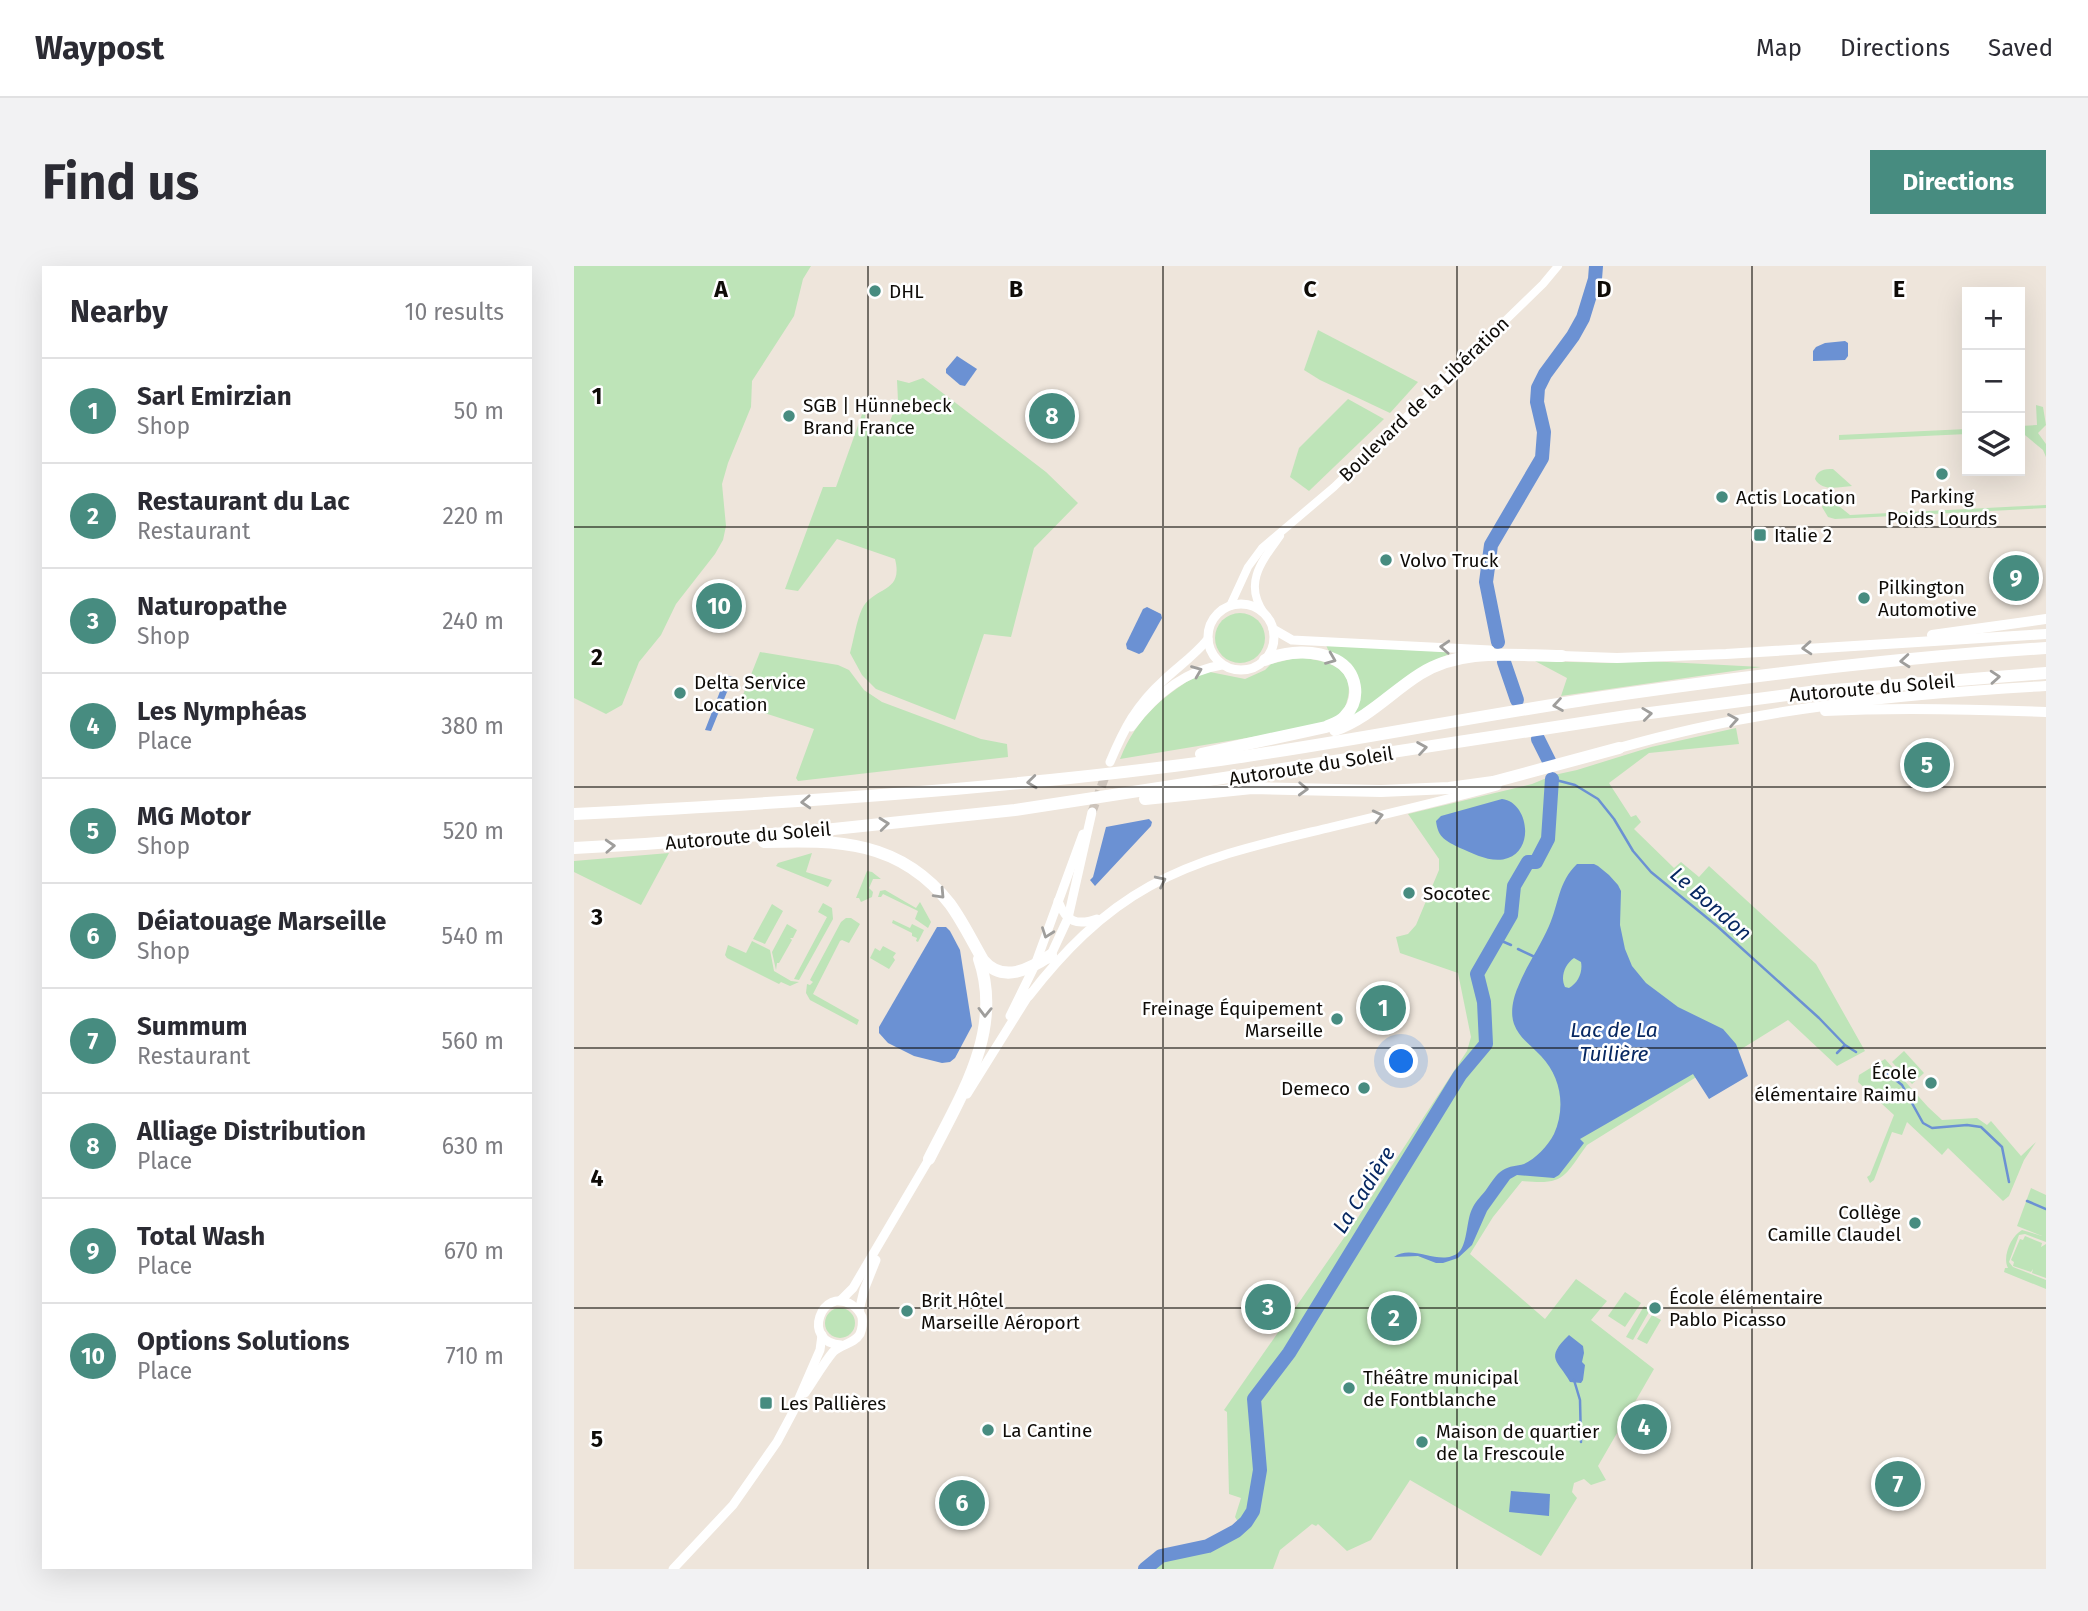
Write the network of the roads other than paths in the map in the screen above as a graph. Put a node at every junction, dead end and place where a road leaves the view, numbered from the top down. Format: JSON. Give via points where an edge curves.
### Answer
{"nodes":[{"id":1,"x":1558,"y":266,"type":"edge"},
{"id":2,"x":1286,"y":528,"type":"junction"},
{"id":3,"x":1230,"y":606,"type":"junction"},
{"id":4,"x":1264,"y":613,"type":"junction"},
{"id":5,"x":2046,"y":619,"type":"edge"},
{"id":6,"x":1273,"y":629,"type":"junction"},
{"id":7,"x":2046,"y":634,"type":"edge"},
{"id":8,"x":1208,"y":639,"type":"junction"},
{"id":9,"x":1843,"y":645,"type":"junction"},
{"id":10,"x":2046,"y":648,"type":"edge"},
{"id":11,"x":1562,"y":656,"type":"junction"},
{"id":12,"x":1265,"y":660,"type":"junction"},
{"id":13,"x":1222,"y":665,"type":"junction"},
{"id":14,"x":2046,"y":673,"type":"edge"},
{"id":15,"x":2046,"y":686,"type":"edge"},
{"id":16,"x":2046,"y":712,"type":"edge"},
{"id":17,"x":1758,"y":716,"type":"junction"},
{"id":18,"x":1619,"y":748,"type":"joint"},
{"id":19,"x":1114,"y":751,"type":"junction"},
{"id":20,"x":1217,"y":751,"type":"junction"},
{"id":21,"x":1110,"y":762,"type":"tunnel mouth"},
{"id":22,"x":1553,"y":768,"type":"junction"},
{"id":23,"x":1100,"y":775,"type":"junction"},
{"id":24,"x":1015,"y":810,"type":"junction"},
{"id":25,"x":574,"y":814,"type":"edge"},
{"id":26,"x":645,"y":844,"type":"junction"},
{"id":27,"x":574,"y":848,"type":"edge"},
{"id":28,"x":1058,"y":901,"type":"junction"},
{"id":29,"x":1103,"y":917,"type":"junction"},
{"id":30,"x":1068,"y":918,"type":"junction"},
{"id":31,"x":974,"y":946,"type":"junction"},
{"id":32,"x":1051,"y":955,"type":"junction"},
{"id":33,"x":1035,"y":965,"type":"junction"},
{"id":34,"x":1029,"y":996,"type":"junction"},
{"id":35,"x":982,"y":1070,"type":"junction"},
{"id":36,"x":929,"y":1158,"type":"junction"},
{"id":37,"x":890,"y":1228,"type":"junction"},
{"id":38,"x":840,"y":1301,"type":"junction"},
{"id":39,"x":859,"y":1311,"type":"junction"},
{"id":40,"x":822,"y":1335,"type":"junction"},
{"id":41,"x":841,"y":1345,"type":"junction"},
{"id":42,"x":793,"y":1412,"type":"junction"},
{"id":43,"x":673,"y":1569,"type":"edge"}],
"edges":[{"from":1,"to":2,"type":"street","name":"Boulevard de la Libération","via":[[1334,487]]},
{"from":2,"to":3,"type":"street","name":"Boulevard de la Libération","via":[[1256,555]]},
{"from":2,"to":4,"type":"street","name":"Boulevard de la Libération","via":[[1255,577],[1254,590]]},
{"from":3,"to":4,"type":"main road","via":[[1248,605]]},
{"from":3,"to":8,"type":"main road","via":[[1216,615]]},
{"from":4,"to":6,"type":"main road"},
{"from":5,"to":9,"type":"main road"},
{"from":11,"to":6,"type":"main road","one_way":true,"via":[[1292,640]]},
{"from":6,"to":12,"type":"main road","via":[[1273,646]]},
{"from":7,"to":9,"type":"main road"},
{"from":8,"to":13,"type":"main road"},
{"from":8,"to":19,"type":"main road","via":[[1139,706]]},
{"from":9,"to":11,"type":"main road","one_way":true,"via":[[1726,654]]},
{"from":10,"to":23,"type":"highway","name":"Autoroute du Soleil","one_way":true,"via":[[1835,667],[1624,694]]},
{"from":11,"to":20,"type":"highway","via":[[1475,656],[1445,661],[1343,727]]},
{"from":12,"to":13,"type":"main road","via":[[1249,670]]},
{"from":12,"to":20,"type":"highway","one_way":true,"via":[[1299,653],[1338,661],[1353,676],[1352,706],[1326,727]]},
{"from":19,"to":13,"type":"main road","one_way":true,"via":[[1144,710],[1170,687],[1194,672]]},
{"from":24,"to":14,"type":"highway","name":"Autoroute du Soleil","one_way":true,"via":[[1640,714],[1811,692]]},
{"from":15,"to":17,"type":"main road","via":[[1874,700]]},
{"from":16,"to":17,"type":"main road","via":[[1867,709]]},
{"from":18,"to":17,"type":"main road","one_way":true},
{"from":18,"to":22,"type":"highway"},
{"from":19,"to":21,"type":"main road"},
{"from":20,"to":23,"type":"highway"},
{"from":24,"to":22,"type":"highway","one_way":true,"via":[[1252,788],[1449,788]]},
{"from":29,"to":22,"type":"main road","one_way":true,"via":[[1149,886],[1212,859]]},
{"from":23,"to":25,"type":"highway","name":"Autoroute du Soleil","one_way":true,"via":[[925,793]]},
{"from":26,"to":24,"type":"highway","name":"Autoroute du Soleil","one_way":true},
{"from":27,"to":26,"type":"highway","name":"Autoroute du Soleil","one_way":true},
{"from":26,"to":31,"type":"highway","one_way":true,"via":[[824,841],[877,851],[918,873],[938,890]]},
{"from":28,"to":30,"type":"main road"},
{"from":28,"to":30,"type":"main road","via":[[1092,812]]},
{"from":28,"to":33,"type":"main road","one_way":true},
{"from":29,"to":30,"type":"main road","via":[[1083,923]]},
{"from":29,"to":34,"type":"main road","via":[[1066,951]]},
{"from":30,"to":32,"type":"main road"},
{"from":31,"to":33,"type":"highway","via":[[987,965],[1000,972],[1016,973]]},
{"from":31,"to":36,"type":"highway","one_way":true,"via":[[986,998],[982,1042]]},
{"from":32,"to":33,"type":"highway"},
{"from":32,"to":34,"type":"main road"},
{"from":33,"to":35,"type":"main road"},
{"from":34,"to":35,"type":"main road"},
{"from":35,"to":36,"type":"main road"},
{"from":36,"to":37,"type":"main road"},
{"from":37,"to":38,"type":"main road"},
{"from":37,"to":39,"type":"main road"},
{"from":38,"to":39,"type":"main road"},
{"from":38,"to":40,"type":"main road","via":[[821,1312]]},
{"from":39,"to":41,"type":"main road","via":[[860,1334]]},
{"from":40,"to":41,"type":"main road"},
{"from":40,"to":42,"type":"main road"},
{"from":41,"to":42,"type":"main road"},
{"from":42,"to":43,"type":"main road","via":[[746,1489]]}]}
